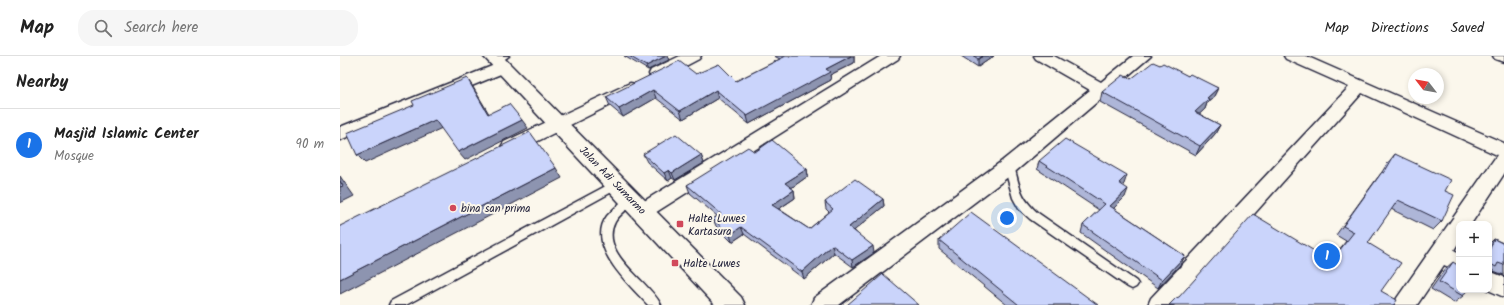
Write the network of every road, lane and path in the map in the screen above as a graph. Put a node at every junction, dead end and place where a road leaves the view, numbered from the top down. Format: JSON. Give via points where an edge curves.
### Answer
{"nodes":[{"id":1,"x":694,"y":56,"type":"edge"},
{"id":2,"x":892,"y":56,"type":"edge"},
{"id":3,"x":1042,"y":56,"type":"edge"},
{"id":4,"x":1143,"y":56,"type":"edge"},
{"id":5,"x":1292,"y":56,"type":"edge"},
{"id":6,"x":1501,"y":56,"type":"edge"},
{"id":7,"x":1504,"y":57,"type":"edge"},
{"id":8,"x":499,"y":60,"type":"edge"},
{"id":9,"x":1360,"y":85,"type":"junction"},
{"id":10,"x":1101,"y":89,"type":"junction"},
{"id":11,"x":558,"y":124,"type":"junction"},
{"id":12,"x":340,"y":134,"type":"edge"},
{"id":13,"x":1504,"y":151,"type":"edge"},
{"id":14,"x":495,"y":155,"type":"edge"},
{"id":15,"x":1504,"y":159,"type":"edge"},
{"id":16,"x":1009,"y":166,"type":"junction"},
{"id":17,"x":630,"y":198,"type":"junction"},
{"id":18,"x":1463,"y":221,"type":"edge"},
{"id":19,"x":1456,"y":231,"type":"edge"},
{"id":20,"x":1440,"y":253,"type":"junction"},
{"id":21,"x":1456,"y":262,"type":"edge"},
{"id":22,"x":1492,"y":282,"type":"edge"},
{"id":23,"x":1132,"y":284,"type":"dead end"},
{"id":24,"x":1504,"y":288,"type":"edge"},
{"id":25,"x":395,"y":305,"type":"edge"},
{"id":26,"x":655,"y":305,"type":"edge"},
{"id":27,"x":732,"y":305,"type":"edge"},
{"id":28,"x":822,"y":305,"type":"edge"},
{"id":29,"x":1159,"y":305,"type":"edge"},
{"id":30,"x":1405,"y":305,"type":"edge"}],
"edges":[{"from":1,"to":11,"type":"street"},
{"from":2,"to":17,"type":"street"},
{"from":3,"to":10,"type":"street"},
{"from":4,"to":10,"type":"street"},
{"from":5,"to":9,"type":"street"},
{"from":6,"to":7,"type":"street"},
{"from":8,"to":11,"type":"main road","name":"Jalan Adi Sumarmo"},
{"from":8,"to":12,"type":"street"},
{"from":9,"to":13,"type":"street"},
{"from":9,"to":29,"type":"street"},
{"from":10,"to":16,"type":"street"},
{"from":11,"to":14,"type":"street"},
{"from":11,"to":17,"type":"main road","name":"Jalan Adi Sumarmo"},
{"from":15,"to":18,"type":"street"},
{"from":16,"to":23,"type":"lane","via":[[1018,198],[1023,206]]},
{"from":16,"to":28,"type":"street"},
{"from":17,"to":25,"type":"lane"},
{"from":17,"to":26,"type":"lane","via":[[611,219],[607,230],[608,242],[613,258]]},
{"from":17,"to":27,"type":"main road","name":"Jalan Adi Sumarmo"},
{"from":19,"to":20,"type":"street"},
{"from":20,"to":21,"type":"street"},
{"from":20,"to":30,"type":"street"},
{"from":22,"to":24,"type":"street"}]}
